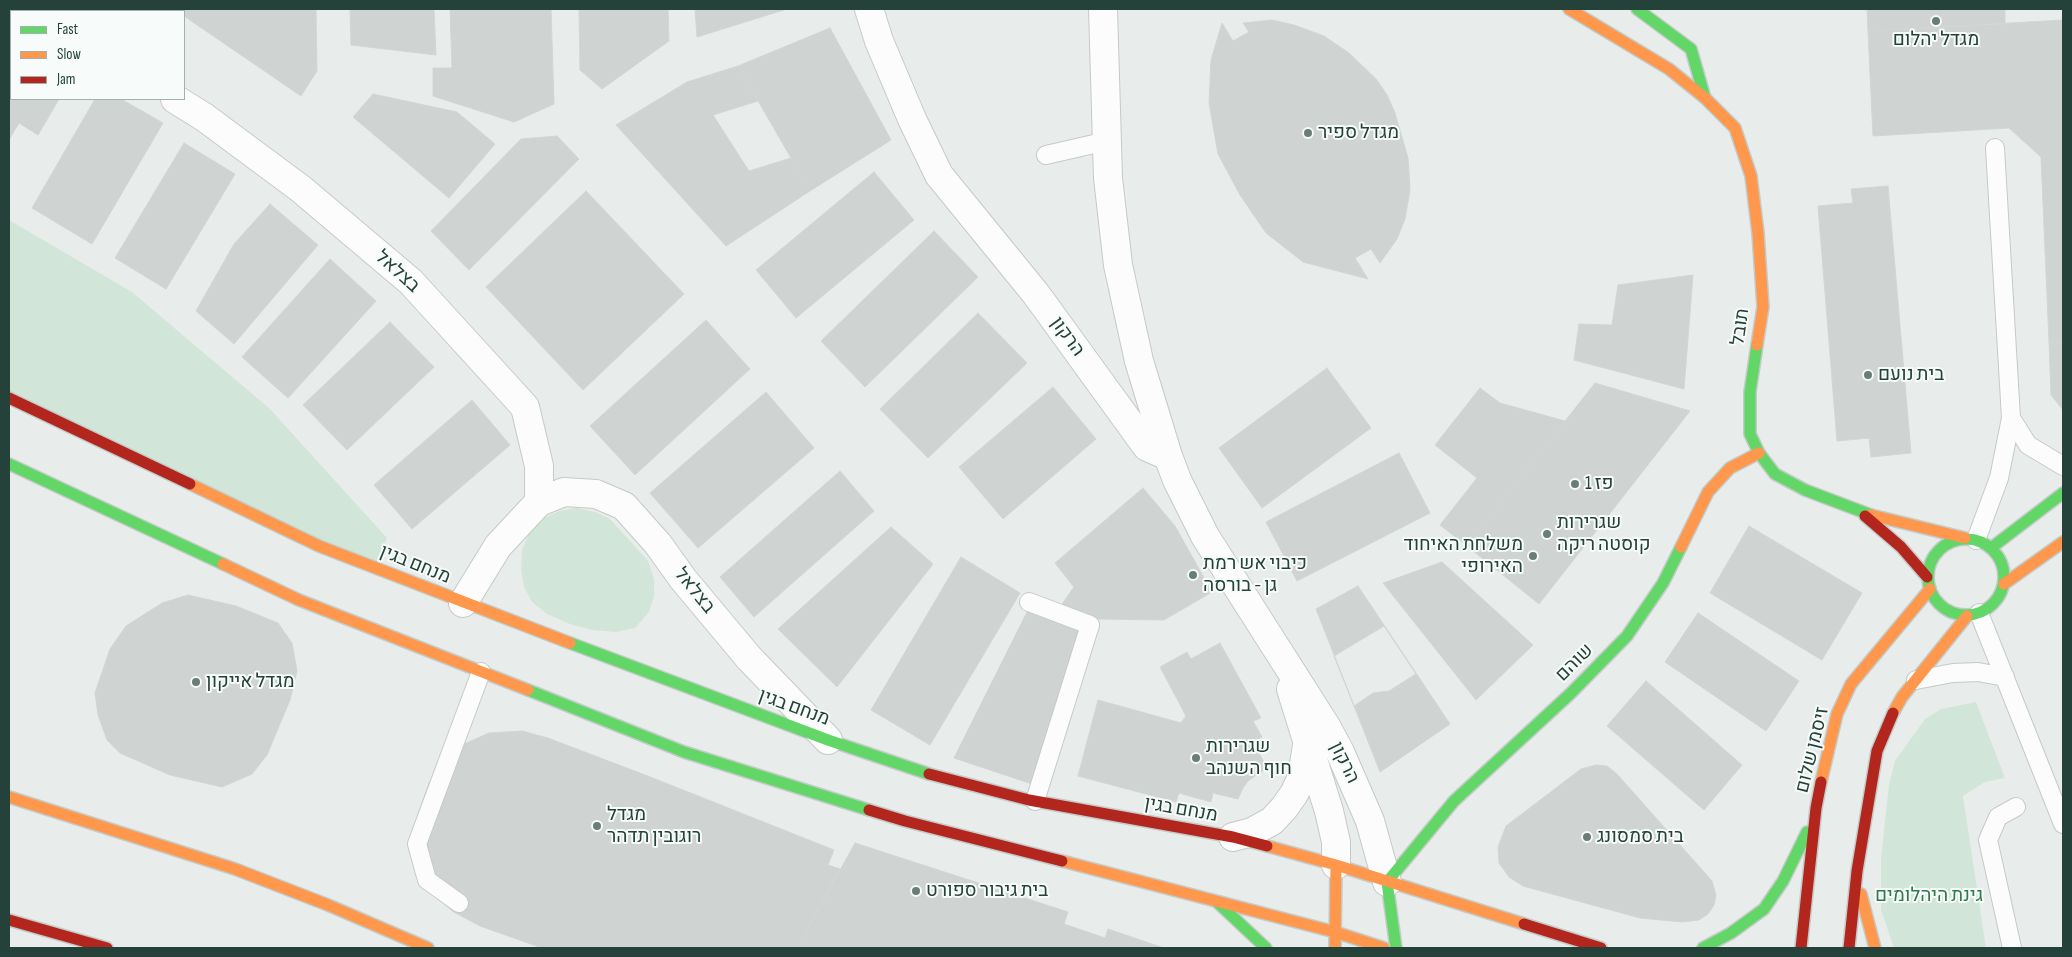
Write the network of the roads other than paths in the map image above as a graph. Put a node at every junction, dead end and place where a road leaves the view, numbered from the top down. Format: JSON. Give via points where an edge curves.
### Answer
{"nodes":[{"id":1,"x":868,"y":9,"type":"edge"},
{"id":2,"x":1103,"y":9,"type":"edge"},
{"id":3,"x":1569,"y":9,"type":"edge"},
{"id":4,"x":1637,"y":9,"type":"edge"},
{"id":5,"x":1705,"y":98,"type":"junction"},
{"id":6,"x":177,"y":100,"type":"edge"},
{"id":7,"x":1107,"y":141,"type":"junction"},
{"id":8,"x":1995,"y":148,"type":"dead end"},
{"id":9,"x":1046,"y":155,"type":"dead end"},
{"id":10,"x":9,"y":398,"type":"edge"},
{"id":11,"x":2011,"y":418,"type":"junction"},
{"id":12,"x":1759,"y":453,"type":"junction"},
{"id":13,"x":1168,"y":456,"type":"junction"},
{"id":14,"x":9,"y":464,"type":"edge"},
{"id":15,"x":2063,"y":466,"type":"edge"},
{"id":16,"x":2063,"y":493,"type":"edge"},
{"id":17,"x":539,"y":502,"type":"junction"},
{"id":18,"x":1860,"y":512,"type":"junction"},
{"id":19,"x":1977,"y":542,"type":"junction"},
{"id":20,"x":2063,"y":542,"type":"edge"},
{"id":21,"x":1927,"y":577,"type":"junction"},
{"id":22,"x":2004,"y":584,"type":"junction"},
{"id":23,"x":1930,"y":589,"type":"junction"},
{"id":24,"x":1029,"y":602,"type":"dead end"},
{"id":25,"x":463,"y":603,"type":"junction"},
{"id":26,"x":1973,"y":614,"type":"junction"},
{"id":27,"x":1280,"y":654,"type":"junction"},
{"id":28,"x":482,"y":672,"type":"junction"},
{"id":29,"x":2005,"y":677,"type":"junction"},
{"id":30,"x":1916,"y":680,"type":"junction"},
{"id":31,"x":828,"y":740,"type":"junction"},
{"id":32,"x":1307,"y":741,"type":"junction"},
{"id":33,"x":9,"y":797,"type":"edge"},
{"id":34,"x":1035,"y":801,"type":"junction"},
{"id":35,"x":2016,"y":807,"type":"dead end"},
{"id":36,"x":1816,"y":808,"type":"junction"},
{"id":37,"x":2063,"y":824,"type":"edge"},
{"id":38,"x":1233,"y":838,"type":"junction"},
{"id":39,"x":1336,"y":865,"type":"junction"},
{"id":40,"x":1857,"y":871,"type":"junction"},
{"id":41,"x":1387,"y":882,"type":"junction"},
{"id":42,"x":1214,"y":900,"type":"junction"},
{"id":43,"x":459,"y":903,"type":"dead end"},
{"id":44,"x":9,"y":920,"type":"edge"},
{"id":45,"x":1335,"y":932,"type":"junction"},
{"id":46,"x":65,"y":936,"type":"junction"},
{"id":47,"x":100,"y":948,"type":"edge"},
{"id":48,"x":107,"y":948,"type":"edge"},
{"id":49,"x":428,"y":948,"type":"edge"},
{"id":50,"x":1266,"y":948,"type":"edge"},
{"id":51,"x":1336,"y":948,"type":"edge"},
{"id":52,"x":1384,"y":948,"type":"edge"},
{"id":53,"x":1396,"y":948,"type":"edge"},
{"id":54,"x":1601,"y":948,"type":"edge"},
{"id":55,"x":1703,"y":948,"type":"edge"},
{"id":56,"x":1801,"y":948,"type":"edge"},
{"id":57,"x":1849,"y":948,"type":"edge"},
{"id":58,"x":1875,"y":948,"type":"edge"},
{"id":59,"x":2012,"y":948,"type":"edge"}],
"edges":[{"from":1,"to":13,"type":"street","name":"הרקון","via":[[912,119],[939,175],[1036,294],[1147,446]]},
{"from":2,"to":7,"type":"street"},
{"from":3,"to":5,"type":"main road","name":"תובל","via":[[1669,69]]},
{"from":4,"to":5,"type":"main road","name":"תובל","via":[[1691,49]]},
{"from":5,"to":12,"type":"main road","name":"תובל","via":[[1735,128],[1752,176],[1763,307],[1750,392],[1750,434]]},
{"from":6,"to":17,"type":"street","name":"בצלאל","via":[[301,189],[411,282],[525,407],[538,466]]},
{"from":7,"to":9,"type":"lane"},
{"from":7,"to":13,"type":"street","via":[[1118,265],[1140,361]]},
{"from":8,"to":11,"type":"lane"},
{"from":10,"to":25,"type":"main road","name":"מנחם בגין","via":[[319,546]]},
{"from":11,"to":15,"type":"lane","via":[[2028,445]]},
{"from":11,"to":19,"type":"lane","via":[[1999,478]]},
{"from":12,"to":18,"type":"main road","name":"תובל","via":[[1775,474],[1804,490]]},
{"from":12,"to":41,"type":"main road","name":"שוהם","via":[[1730,468],[1708,492],[1663,583],[1627,636],[1454,801]]},
{"from":13,"to":27,"type":"street","name":"הרקון","via":[[1206,536]]},
{"from":14,"to":28,"type":"main road","via":[[299,600]]},
{"from":16,"to":19,"type":"main road"},
{"from":17,"to":25,"type":"street","name":"בצלאל","via":[[498,546]]},
{"from":17,"to":31,"type":"street","name":"בצלאל","via":[[564,492],[596,494],[624,506],[749,658]]},
{"from":18,"to":19,"type":"main road","name":"תובל"},
{"from":18,"to":21,"type":"main road","name":"תובל","via":[[1901,547]]},
{"from":19,"to":21,"type":"main road","via":[[1954,540],[1944,546],[1935,554]]},
{"from":19,"to":22,"type":"main road","via":[[2002,564]]},
{"from":20,"to":22,"type":"main road"},
{"from":21,"to":23,"type":"main road"},
{"from":22,"to":26,"type":"main road","via":[[1995,602]]},
{"from":23,"to":26,"type":"main road","via":[[1944,609],[1955,614]]},
{"from":23,"to":36,"type":"main road","name":"זיסמן שלום","via":[[1851,684],[1837,714]]},
{"from":24,"to":34,"type":"lane","via":[[1090,625]]},
{"from":25,"to":31,"type":"main road","name":"מנחם בגין"},
{"from":26,"to":29,"type":"lane"},
{"from":26,"to":30,"type":"main road"},
{"from":27,"to":32,"type":"street","name":"הרקון"},
{"from":27,"to":41,"type":"street","name":"הרקון","via":[[1340,752],[1370,821]]},
{"from":28,"to":42,"type":"main road","via":[[684,752],[877,812]]},
{"from":28,"to":43,"type":"lane","via":[[417,844],[427,880]]},
{"from":29,"to":30,"type":"lane","via":[[1961,672]]},
{"from":29,"to":37,"type":"lane"},
{"from":30,"to":40,"type":"main road","via":[[1891,717],[1877,751]]},
{"from":31,"to":34,"type":"main road","name":"מנחם בגין","via":[[928,774]]},
{"from":32,"to":38,"type":"street","via":[[1302,777],[1294,794],[1272,821]]},
{"from":32,"to":39,"type":"street","name":"הרקון","via":[[1329,811],[1336,842]]},
{"from":33,"to":49,"type":"main road","via":[[235,869]]},
{"from":34,"to":38,"type":"main road","name":"מנחם בגין"},
{"from":35,"to":59,"type":"lane","via":[[1998,817],[1988,840]]},
{"from":36,"to":55,"type":"main road","via":[[1800,850],[1764,909]]},
{"from":36,"to":56,"type":"main road","name":"זיסמן שלום"},
{"from":38,"to":39,"type":"main road","name":"מנחם בגין"},
{"from":39,"to":41,"type":"main road","name":"מנחם בגין"},
{"from":39,"to":45,"type":"main road"},
{"from":40,"to":57,"type":"main road"},
{"from":40,"to":58,"type":"main road","via":[[1862,904]]},
{"from":41,"to":53,"type":"main road"},
{"from":41,"to":54,"type":"main road","name":"מנחם בגין"},
{"from":42,"to":45,"type":"main road"},
{"from":42,"to":50,"type":"main road"},
{"from":44,"to":46,"type":"main road"},
{"from":45,"to":51,"type":"main road"},
{"from":45,"to":52,"type":"main road"},
{"from":46,"to":47,"type":"main road"},
{"from":46,"to":48,"type":"main road"}]}
